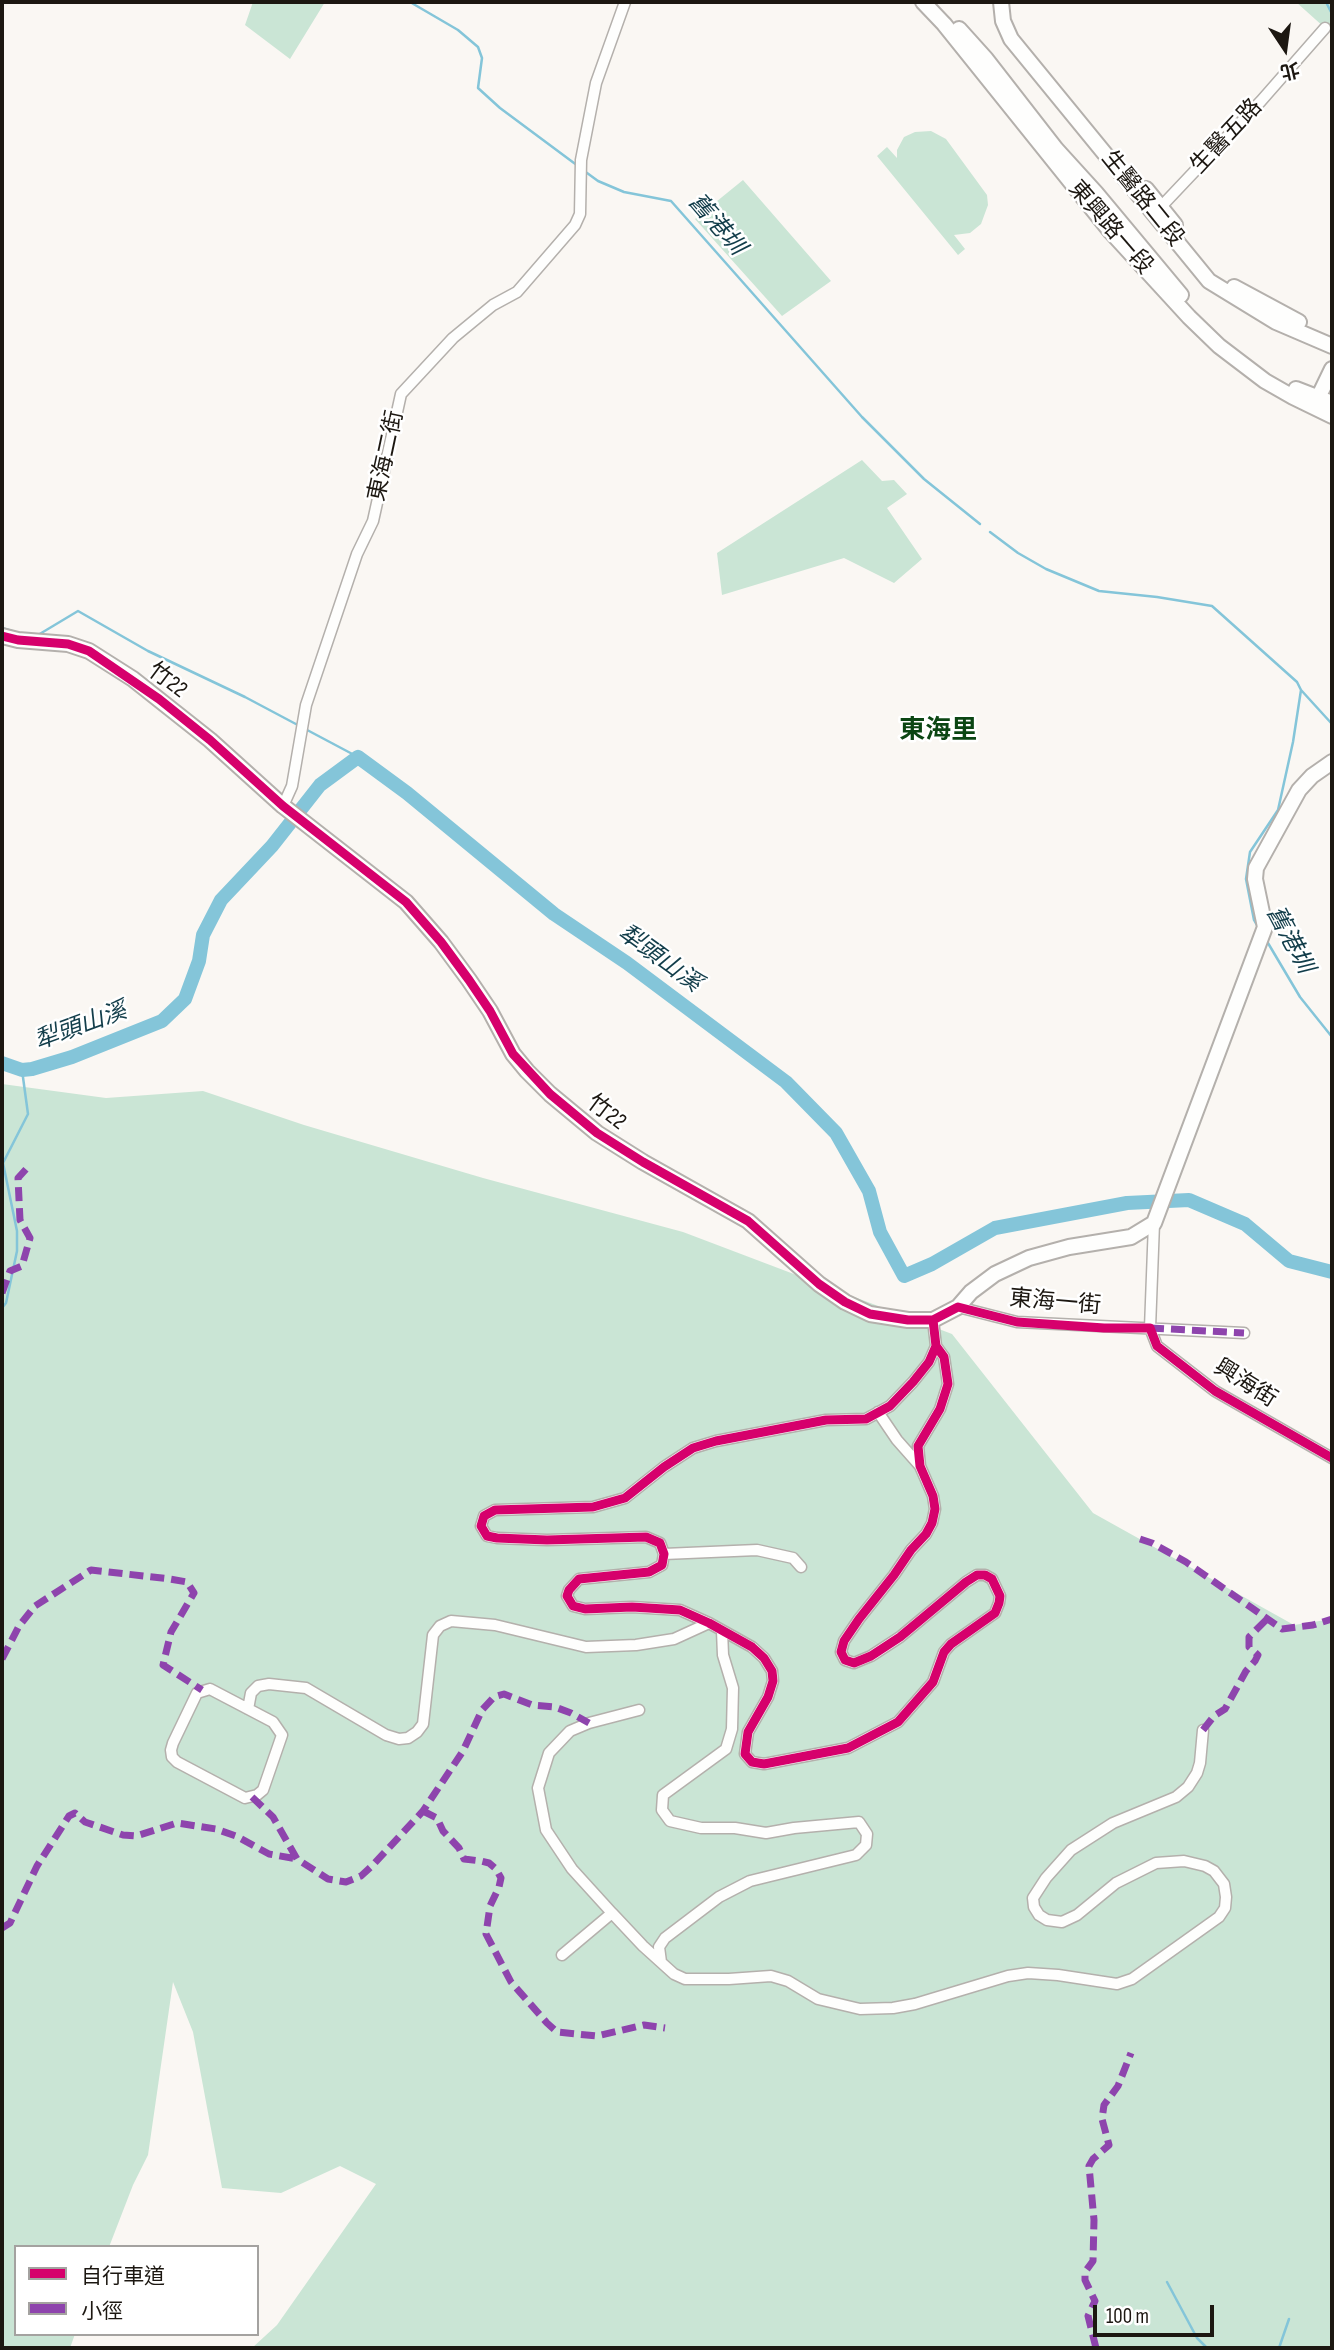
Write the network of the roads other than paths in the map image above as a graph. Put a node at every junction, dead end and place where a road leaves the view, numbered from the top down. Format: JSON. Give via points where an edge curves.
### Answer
{"nodes":[{"id":1,"x":625,"y":2,"type":"edge"},
{"id":2,"x":923,"y":2,"type":"edge"},
{"id":3,"x":934,"y":2,"type":"edge"},
{"id":4,"x":1001,"y":2,"type":"edge"},
{"id":5,"x":1008,"y":2,"type":"edge"},
{"id":6,"x":1325,"y":28,"type":"dead end"},
{"id":7,"x":1158,"y":210,"type":"junction"},
{"id":8,"x":1332,"y":337,"type":"edge"},
{"id":9,"x":1332,"y":346,"type":"edge"},
{"id":10,"x":1332,"y":369,"type":"edge"},
{"id":11,"x":1327,"y":404,"type":"edge"},
{"id":12,"x":2,"y":636,"type":"edge"},
{"id":13,"x":1332,"y":762,"type":"edge"},
{"id":14,"x":284,"y":806,"type":"junction"},
{"id":15,"x":1154,"y":1223,"type":"junction"},
{"id":16,"x":958,"y":1307,"type":"junction"},
{"id":17,"x":933,"y":1320,"type":"junction"},
{"id":18,"x":1150,"y":1328,"type":"junction"},
{"id":19,"x":1244,"y":1333,"type":"dead end"},
{"id":20,"x":936,"y":1346,"type":"junction"},
{"id":21,"x":878,"y":1412,"type":"junction"},
{"id":22,"x":1332,"y":1458,"type":"edge"},
{"id":23,"x":920,"y":1466,"type":"junction"},
{"id":24,"x":664,"y":1554,"type":"junction"},
{"id":25,"x":801,"y":1567,"type":"dead end"},
{"id":26,"x":709,"y":1623,"type":"junction"},
{"id":27,"x":722,"y":1631,"type":"junction"},
{"id":28,"x":248,"y":1709,"type":"junction"},
{"id":29,"x":639,"y":1710,"type":"dead end"},
{"id":30,"x":1203,"y":1730,"type":"dead end"},
{"id":31,"x":612,"y":1913,"type":"junction"},
{"id":32,"x":562,"y":1955,"type":"dead end"},
{"id":33,"x":661,"y":1962,"type":"junction"}],
"edges":[{"from":1,"to":14,"type":"street","name":"東海二街","via":[[596,83],[581,160],[580,214],[575,225],[517,292],[453,338],[401,394],[373,521],[348,579],[304,715],[292,786]]},
{"from":2,"to":11,"type":"street","name":"東興路一段","via":[[1084,201],[1189,317],[1265,381],[1293,397]]},
{"from":3,"to":11,"type":"street","name":"東興路一段","via":[[1210,328],[1270,375]]},
{"from":4,"to":7,"type":"street","name":"生醫路二段","via":[[1011,39]]},
{"from":5,"to":7,"type":"street","name":"生醫路二段","via":[[1015,32]]},
{"from":6,"to":7,"type":"street","name":"生醫五路"},
{"from":7,"to":8,"type":"street","name":"生醫路二段","via":[[1225,282]]},
{"from":7,"to":9,"type":"street","name":"生醫路二段","via":[[1209,281],[1268,318]]},
{"from":10,"to":11,"type":"street"},
{"from":12,"to":14,"type":"street","name":"竹22","number":"竹22","via":[[89,651],[211,740]]},
{"from":13,"to":15,"type":"street","via":[[1299,790],[1256,869],[1265,921],[1262,933]]},
{"from":14,"to":17,"type":"street","name":"竹22","number":"竹22","via":[[406,902],[455,961],[527,1071],[597,1133],[748,1221],[845,1302],[870,1314]]},
{"from":15,"to":16,"type":"street","via":[[1131,1237],[1029,1258],[995,1274]]},
{"from":15,"to":18,"type":"street"},
{"from":16,"to":17,"type":"street"},
{"from":16,"to":18,"type":"street","name":"東海一街","via":[[1017,1322]]},
{"from":17,"to":20,"type":"street"},
{"from":18,"to":19,"type":"street","name":"東海一街"},
{"from":18,"to":22,"type":"street","name":"興海街","via":[[1157,1346],[1215,1391]]},
{"from":20,"to":21,"type":"street","via":[[913,1382]]},
{"from":20,"to":23,"type":"street","via":[[944,1357],[948,1384],[940,1409],[918,1446]]},
{"from":21,"to":23,"type":"street"},
{"from":21,"to":24,"type":"street","via":[[866,1419],[826,1420],[716,1441],[693,1448],[625,1498],[593,1507],[495,1510],[484,1516],[481,1526],[487,1536],[497,1538],[646,1537],[660,1542]]},
{"from":23,"to":27,"type":"street","via":[[933,1496],[932,1523],[844,1641],[841,1652],[845,1660],[854,1663],[871,1656],[977,1575],[992,1579],[1000,1596],[995,1613],[944,1652],[933,1682],[898,1722],[848,1748],[764,1764],[752,1762],[745,1745],[768,1697],[772,1671],[752,1647]]},
{"from":24,"to":25,"type":"street","via":[[757,1550],[793,1558]]},
{"from":24,"to":26,"type":"street","via":[[662,1565],[649,1572],[579,1579],[567,1596],[573,1606],[585,1609],[658,1607]]},
{"from":26,"to":27,"type":"street"},
{"from":26,"to":28,"type":"street","via":[[674,1640],[586,1647],[495,1625],[452,1621],[433,1635],[423,1724],[408,1738],[386,1735],[306,1688],[258,1686],[251,1693]]},
{"from":27,"to":33,"type":"street","via":[[723,1655],[733,1688],[732,1729],[726,1749],[663,1795],[662,1810],[670,1821],[701,1828],[766,1833],[859,1822],[867,1834],[866,1845],[856,1855],[750,1881],[719,1897],[666,1938],[659,1947]]},
{"from":28,"to":28,"type":"street","via":[[273,1722],[282,1735],[263,1790],[257,1795],[245,1798],[172,1756],[173,1743],[197,1693],[210,1689]]},
{"from":29,"to":31,"type":"street","via":[[570,1731],[549,1753],[538,1788],[546,1830],[572,1870]]},
{"from":30,"to":33,"type":"street","via":[[1197,1773],[1188,1787],[1176,1797],[1113,1823],[1071,1850],[1033,1898],[1039,1915],[1062,1922],[1156,1863],[1184,1861],[1214,1871],[1224,1884],[1226,1897],[1219,1917],[1132,1979],[1117,1984],[1028,1973],[915,2004],[860,2008],[818,1999],[771,1976],[685,1979]]},
{"from":31,"to":32,"type":"street"},
{"from":31,"to":33,"type":"street"}]}
